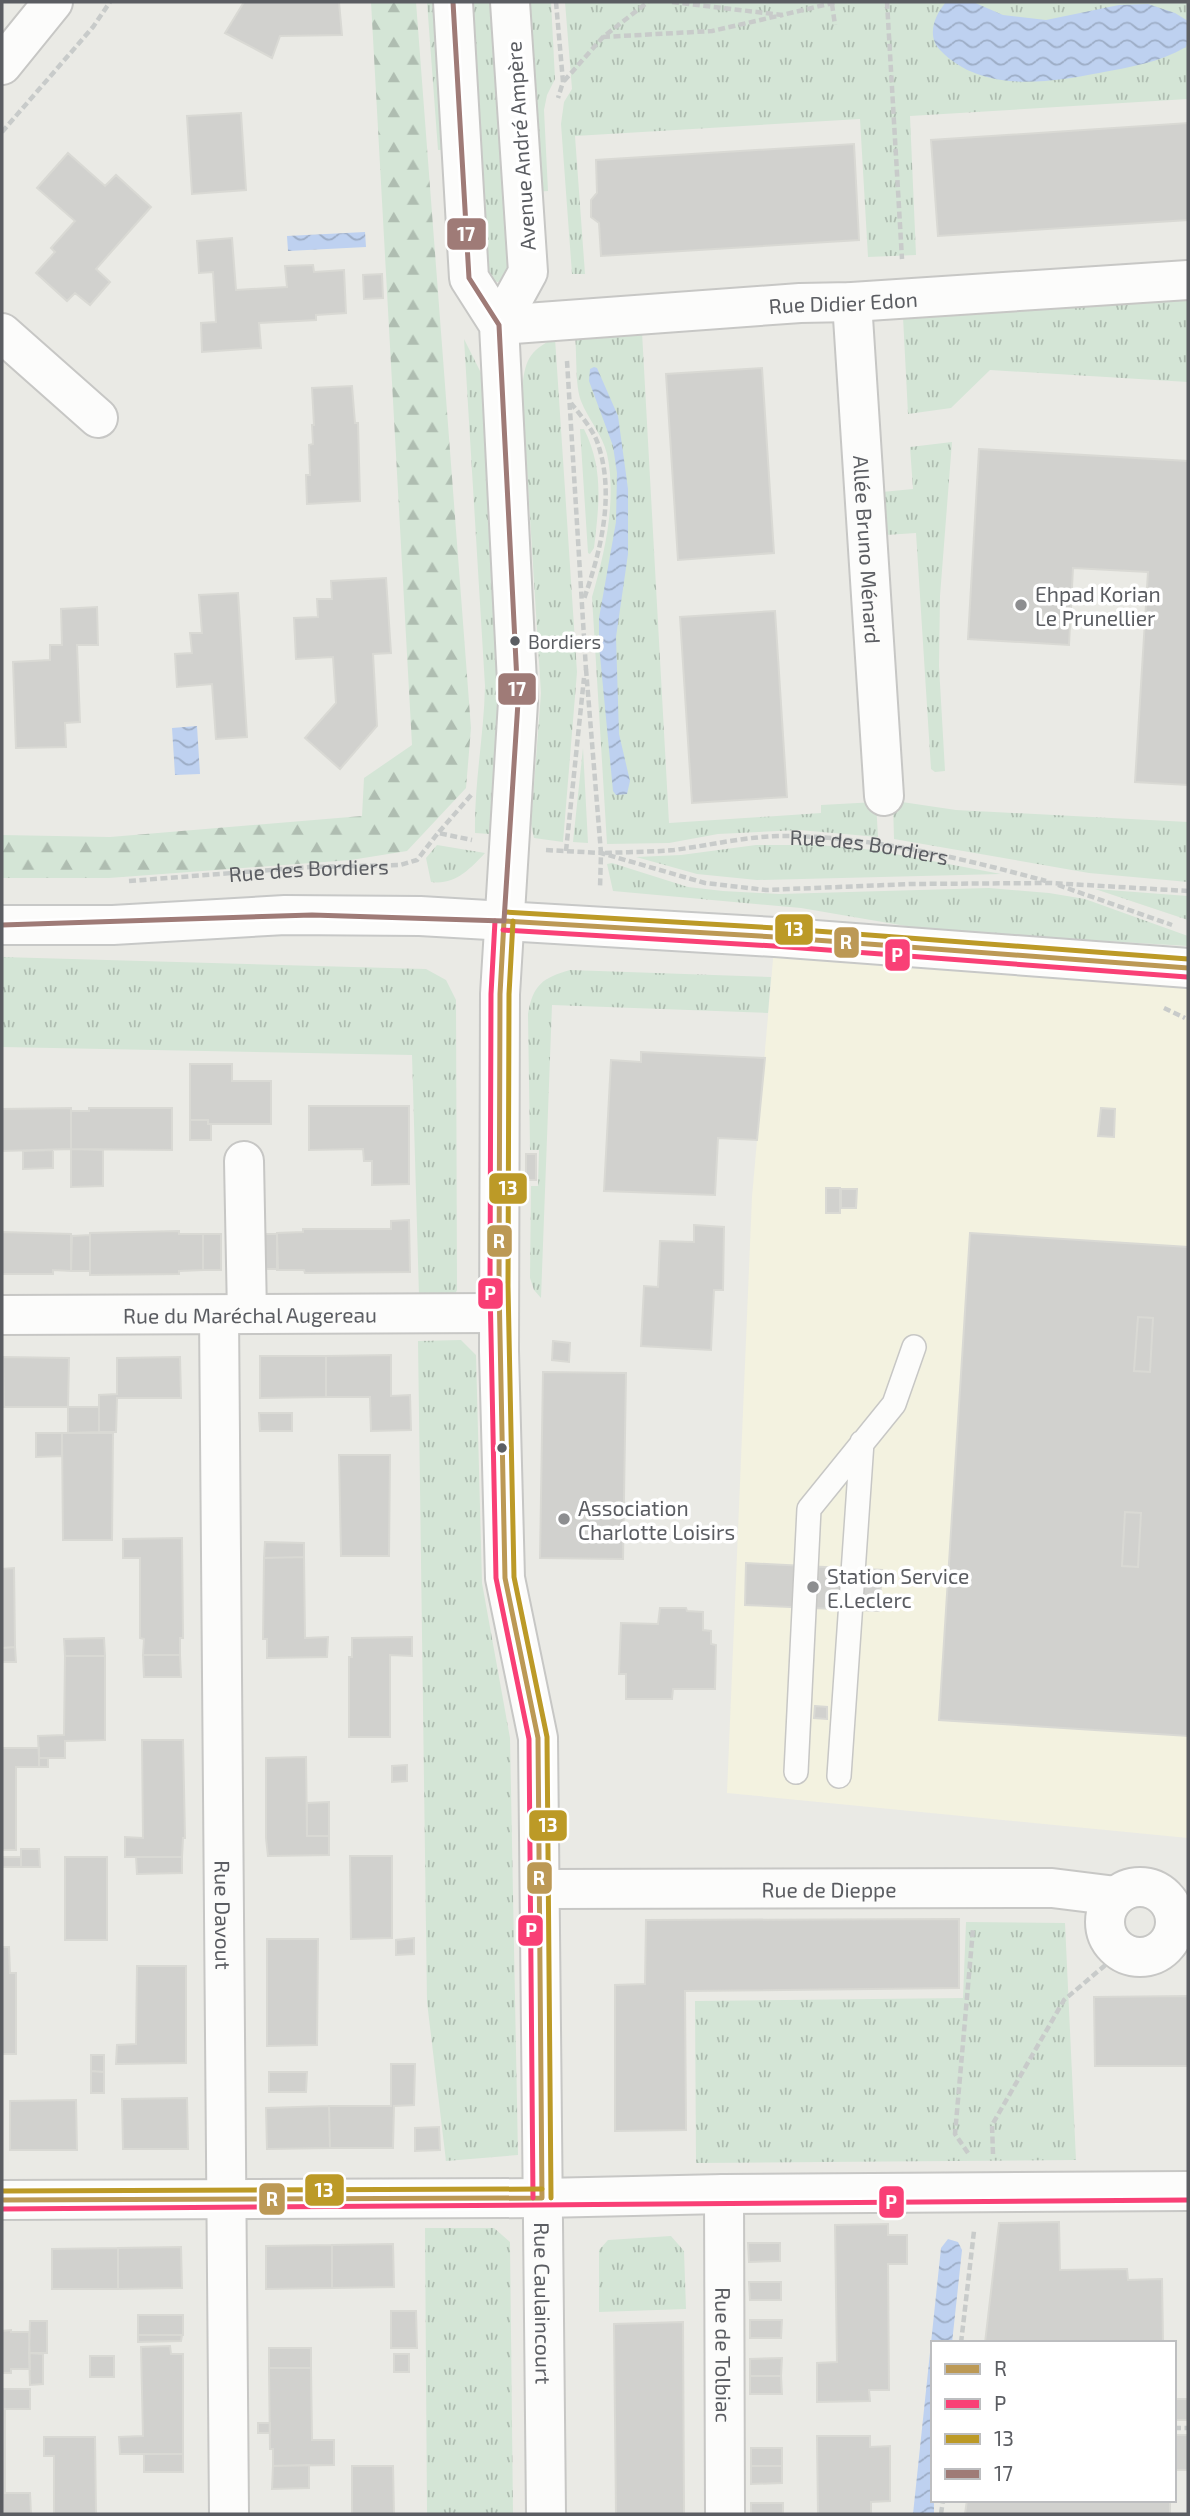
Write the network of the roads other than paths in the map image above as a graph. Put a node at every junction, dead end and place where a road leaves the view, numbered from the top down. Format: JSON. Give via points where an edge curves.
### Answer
{"nodes":[{"id":1,"x":53,"y":2,"type":"edge"},
{"id":2,"x":453,"y":2,"type":"edge"},
{"id":3,"x":510,"y":2,"type":"edge"},
{"id":4,"x":2,"y":65,"type":"edge"},
{"id":5,"x":1188,"y":279,"type":"edge"},
{"id":6,"x":852,"y":302,"type":"junction"},
{"id":7,"x":499,"y":325,"type":"junction"},
{"id":8,"x":2,"y":333,"type":"edge"},
{"id":9,"x":98,"y":418,"type":"dead end"},
{"id":10,"x":884,"y":796,"type":"dead end"},
{"id":11,"x":504,"y":921,"type":"junction"},
{"id":12,"x":2,"y":925,"type":"edge"},
{"id":13,"x":1188,"y":968,"type":"edge"},
{"id":14,"x":244,"y":1161,"type":"dead end"},
{"id":15,"x":499,"y":1313,"type":"junction"},
{"id":16,"x":2,"y":1315,"type":"edge"},
{"id":17,"x":233,"y":1315,"type":"junction"},
{"id":18,"x":914,"y":1347,"type":"dead end"},
{"id":19,"x":862,"y":1442,"type":"junction"},
{"id":20,"x":796,"y":1772,"type":"dead end"},
{"id":21,"x":839,"y":1776,"type":"dead end"},
{"id":22,"x":540,"y":1889,"type":"junction"},
{"id":23,"x":1116,"y":1896,"type":"junction"},
{"id":24,"x":1181,"y":1936,"type":"edge"},
{"id":25,"x":1188,"y":2191,"type":"edge"},
{"id":26,"x":724,"y":2194,"type":"junction"},
{"id":27,"x":227,"y":2198,"type":"junction"},
{"id":28,"x":542,"y":2198,"type":"junction"},
{"id":29,"x":2,"y":2200,"type":"edge"},
{"id":30,"x":229,"y":2514,"type":"edge"},
{"id":31,"x":546,"y":2514,"type":"edge"},
{"id":32,"x":725,"y":2514,"type":"edge"}],
"edges":[{"from":1,"to":4,"type":"street"},
{"from":2,"to":7,"type":"street","via":[[469,278]]},
{"from":3,"to":7,"type":"street","name":"Avenue André Ampère","via":[[528,272]]},
{"from":5,"to":6,"type":"street","name":"Rue Didier Edon"},
{"from":6,"to":7,"type":"street","name":"Rue Didier Edon"},
{"from":6,"to":10,"type":"street","name":"Allée Bruno Ménard"},
{"from":7,"to":11,"type":"street","via":[[518,702]]},
{"from":8,"to":9,"type":"street"},
{"from":11,"to":12,"type":"street","via":[[285,915],[113,925]]},
{"from":11,"to":13,"type":"street"},
{"from":11,"to":15,"type":"street","name":"Rue Caulaincourt"},
{"from":14,"to":17,"type":"street","name":"Rue Davout"},
{"from":15,"to":17,"type":"street","name":"Rue du Maréchal Augereau"},
{"from":15,"to":22,"type":"street","name":"Rue Caulaincourt","via":[[505,1578],[538,1738]]},
{"from":16,"to":17,"type":"street","name":"Rue du Maréchal Augereau"},
{"from":17,"to":27,"type":"street","name":"Rue Davout"},
{"from":18,"to":19,"type":"lane","via":[[894,1404]]},
{"from":19,"to":20,"type":"lane","via":[[808,1509]]},
{"from":19,"to":21,"type":"lane"},
{"from":22,"to":23,"type":"street","name":"Rue de Dieppe","via":[[1052,1888]]},
{"from":22,"to":28,"type":"street","name":"Rue Caulaincourt"},
{"from":23,"to":24,"type":"street","name":"Rue de Dieppe","via":[[1137,1887],[1159,1892],[1174,1910]]},
{"from":23,"to":24,"type":"street","name":"Rue de Dieppe","via":[[1109,1904],[1105,1926],[1121,1952],[1142,1958]]},
{"from":25,"to":26,"type":"street"},
{"from":26,"to":28,"type":"street"},
{"from":26,"to":32,"type":"street","name":"Rue de Tolbiac"},
{"from":27,"to":28,"type":"street"},
{"from":27,"to":29,"type":"street"},
{"from":27,"to":30,"type":"street","name":"Rue Davout"},
{"from":28,"to":31,"type":"street","name":"Rue Caulaincourt"}]}
